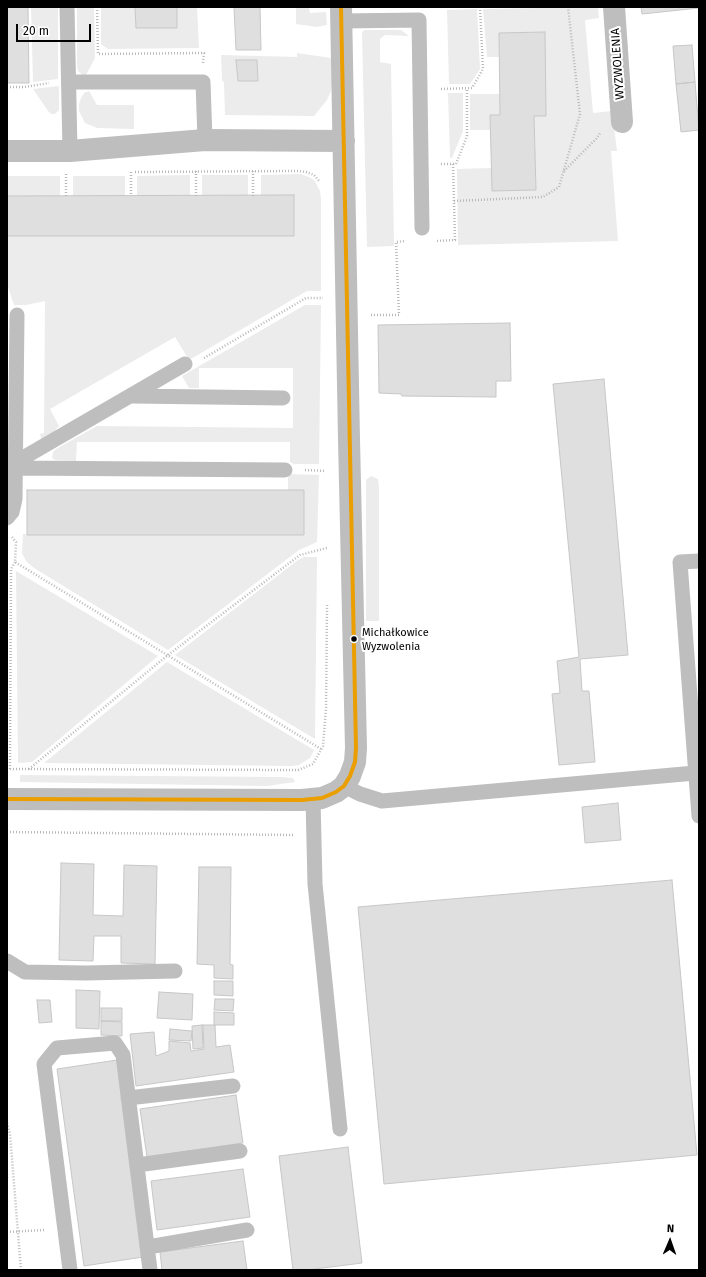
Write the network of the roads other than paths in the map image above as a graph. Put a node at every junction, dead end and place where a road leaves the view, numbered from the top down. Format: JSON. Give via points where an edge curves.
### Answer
{"nodes":[{"id":1,"x":67,"y":7,"type":"edge"},
{"id":2,"x":614,"y":7,"type":"edge"},
{"id":3,"x":341,"y":14,"type":"edge"},
{"id":4,"x":69,"y":82,"type":"junction"},
{"id":5,"x":621,"y":113,"type":"road end"},
{"id":6,"x":204,"y":140,"type":"junction"},
{"id":7,"x":344,"y":141,"type":"junction"},
{"id":8,"x":7,"y":151,"type":"edge"},
{"id":9,"x":68,"y":162,"type":"junction"},
{"id":10,"x":422,"y":228,"type":"dead end"},
{"id":11,"x":18,"y":315,"type":"dead end"},
{"id":12,"x":185,"y":364,"type":"road end"},
{"id":13,"x":131,"y":396,"type":"junction"},
{"id":14,"x":283,"y":398,"type":"dead end"},
{"id":15,"x":16,"y":465,"type":"junction"},
{"id":16,"x":284,"y":470,"type":"dead end"},
{"id":17,"x":7,"y":518,"type":"edge"},
{"id":18,"x":699,"y":561,"type":"edge"},
{"id":19,"x":695,"y":773,"type":"junction"},
{"id":20,"x":344,"y":786,"type":"junction"},
{"id":21,"x":7,"y":799,"type":"edge"},
{"id":22,"x":313,"y":799,"type":"junction"},
{"id":23,"x":699,"y":816,"type":"edge"},
{"id":24,"x":7,"y":961,"type":"edge"},
{"id":25,"x":175,"y":971,"type":"dead end"},
{"id":26,"x":233,"y":1086,"type":"dead end"},
{"id":27,"x":128,"y":1098,"type":"junction"},
{"id":28,"x":340,"y":1129,"type":"dead end"},
{"id":29,"x":240,"y":1151,"type":"dead end"},
{"id":30,"x":137,"y":1165,"type":"junction"},
{"id":31,"x":247,"y":1230,"type":"dead end"},
{"id":32,"x":148,"y":1247,"type":"junction"},
{"id":33,"x":70,"y":1270,"type":"edge"},
{"id":34,"x":150,"y":1270,"type":"edge"}],
"edges":[{"from":1,"to":4,"type":"lane"},
{"from":2,"to":5,"type":"street","name":"WYZWOLENIA"},
{"from":3,"to":7,"type":"street"},
{"from":3,"to":10,"type":"lane","via":[[420,20]]},
{"from":4,"to":6,"type":"lane","via":[[203,82]]},
{"from":4,"to":9,"type":"lane"},
{"from":6,"to":7,"type":"street"},
{"from":6,"to":9,"type":"street"},
{"from":7,"to":20,"type":"street","via":[[356,748],[355,762]]},
{"from":8,"to":9,"type":"street"},
{"from":11,"to":15,"type":"lane"},
{"from":12,"to":13,"type":"lane"},
{"from":13,"to":14,"type":"lane"},
{"from":13,"to":15,"type":"lane"},
{"from":15,"to":16,"type":"lane"},
{"from":15,"to":17,"type":"lane","via":[[15,499],[12,512]]},
{"from":18,"to":19,"type":"lane","via":[[680,562]]},
{"from":19,"to":20,"type":"lane","via":[[382,801]]},
{"from":19,"to":23,"type":"lane"},
{"from":20,"to":22,"type":"street","via":[[322,798]]},
{"from":21,"to":22,"type":"street"},
{"from":22,"to":28,"type":"lane","via":[[315,884]]},
{"from":24,"to":25,"type":"lane","via":[[25,972]]},
{"from":26,"to":27,"type":"lane"},
{"from":27,"to":30,"type":"lane"},
{"from":27,"to":33,"type":"lane","via":[[123,1055],[115,1043],[57,1048],[44,1064]]},
{"from":29,"to":30,"type":"lane"},
{"from":30,"to":32,"type":"lane"},
{"from":31,"to":32,"type":"lane"},
{"from":32,"to":34,"type":"lane"}]}
